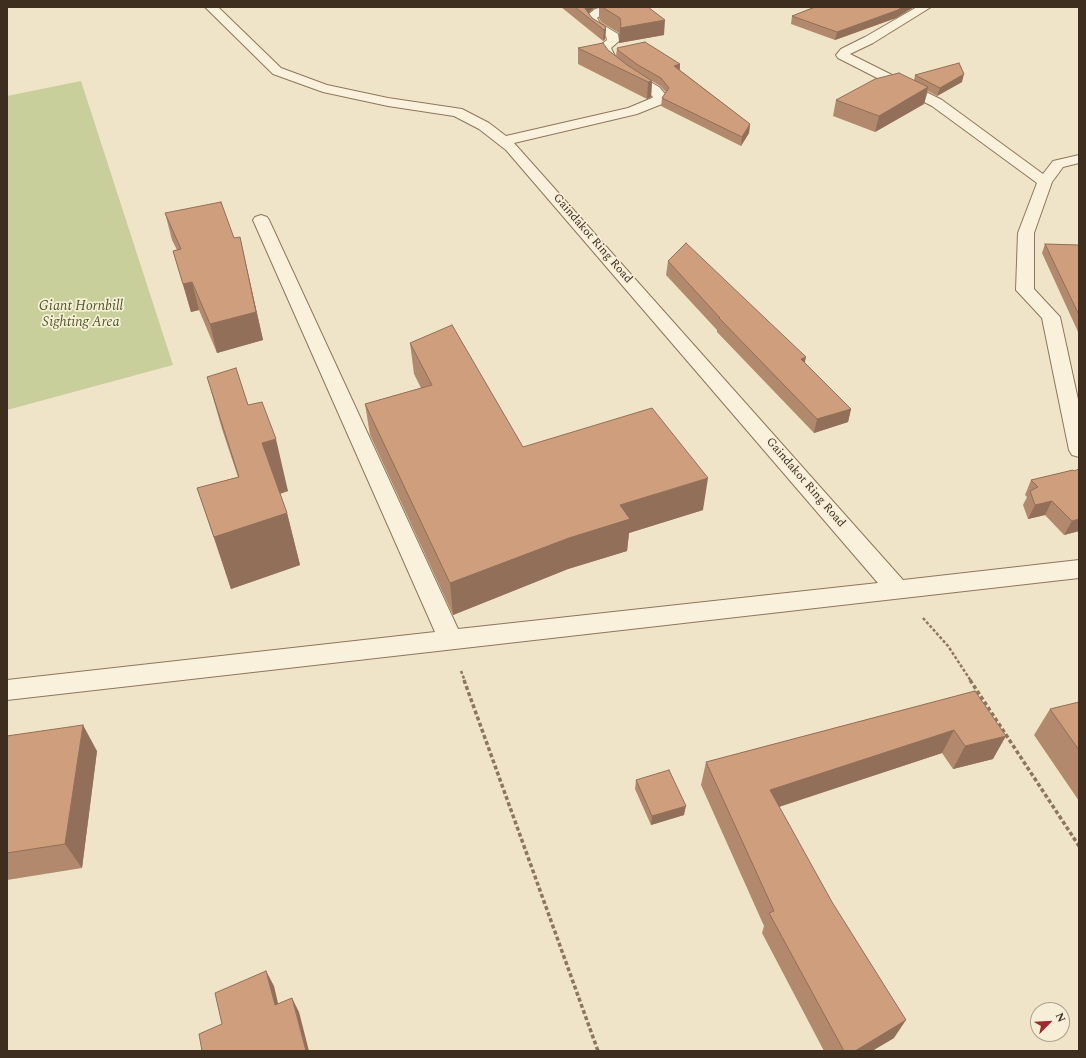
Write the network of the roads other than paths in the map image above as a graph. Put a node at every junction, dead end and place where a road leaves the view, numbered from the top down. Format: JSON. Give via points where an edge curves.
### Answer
{"nodes":[{"id":1,"x":211,"y":7,"type":"edge"},
{"id":2,"x":631,"y":7,"type":"edge"},
{"id":3,"x":925,"y":7,"type":"edge"},
{"id":4,"x":504,"y":141,"type":"junction"},
{"id":5,"x":1079,"y":159,"type":"edge"},
{"id":6,"x":1045,"y":182,"type":"junction"},
{"id":7,"x":261,"y":220,"type":"dead end"},
{"id":8,"x":1079,"y":450,"type":"edge"},
{"id":9,"x":1079,"y":569,"type":"edge"},
{"id":10,"x":897,"y":589,"type":"junction"},
{"id":11,"x":451,"y":640,"type":"junction"},
{"id":12,"x":7,"y":690,"type":"edge"}],
"edges":[{"from":1,"to":4,"type":"street","name":"Gaindakot Ring Road","via":[[277,71],[323,88],[388,102],[457,112],[484,126]]},
{"from":2,"to":4,"type":"street","via":[[599,10],[591,17],[596,25],[612,34],[613,41],[604,47],[612,62],[654,90],[660,96],[657,102],[632,111]]},
{"from":3,"to":6,"type":"street","via":[[842,55],[937,103]]},
{"from":4,"to":10,"type":"street","name":"Gaindakot Ring Road"},
{"from":5,"to":6,"type":"street","via":[[1058,164]]},
{"from":6,"to":8,"type":"street","via":[[1026,233],[1025,290],[1051,318]]},
{"from":7,"to":11,"type":"street"},
{"from":9,"to":10,"type":"street"},
{"from":10,"to":11,"type":"street"},
{"from":11,"to":12,"type":"street"}]}
